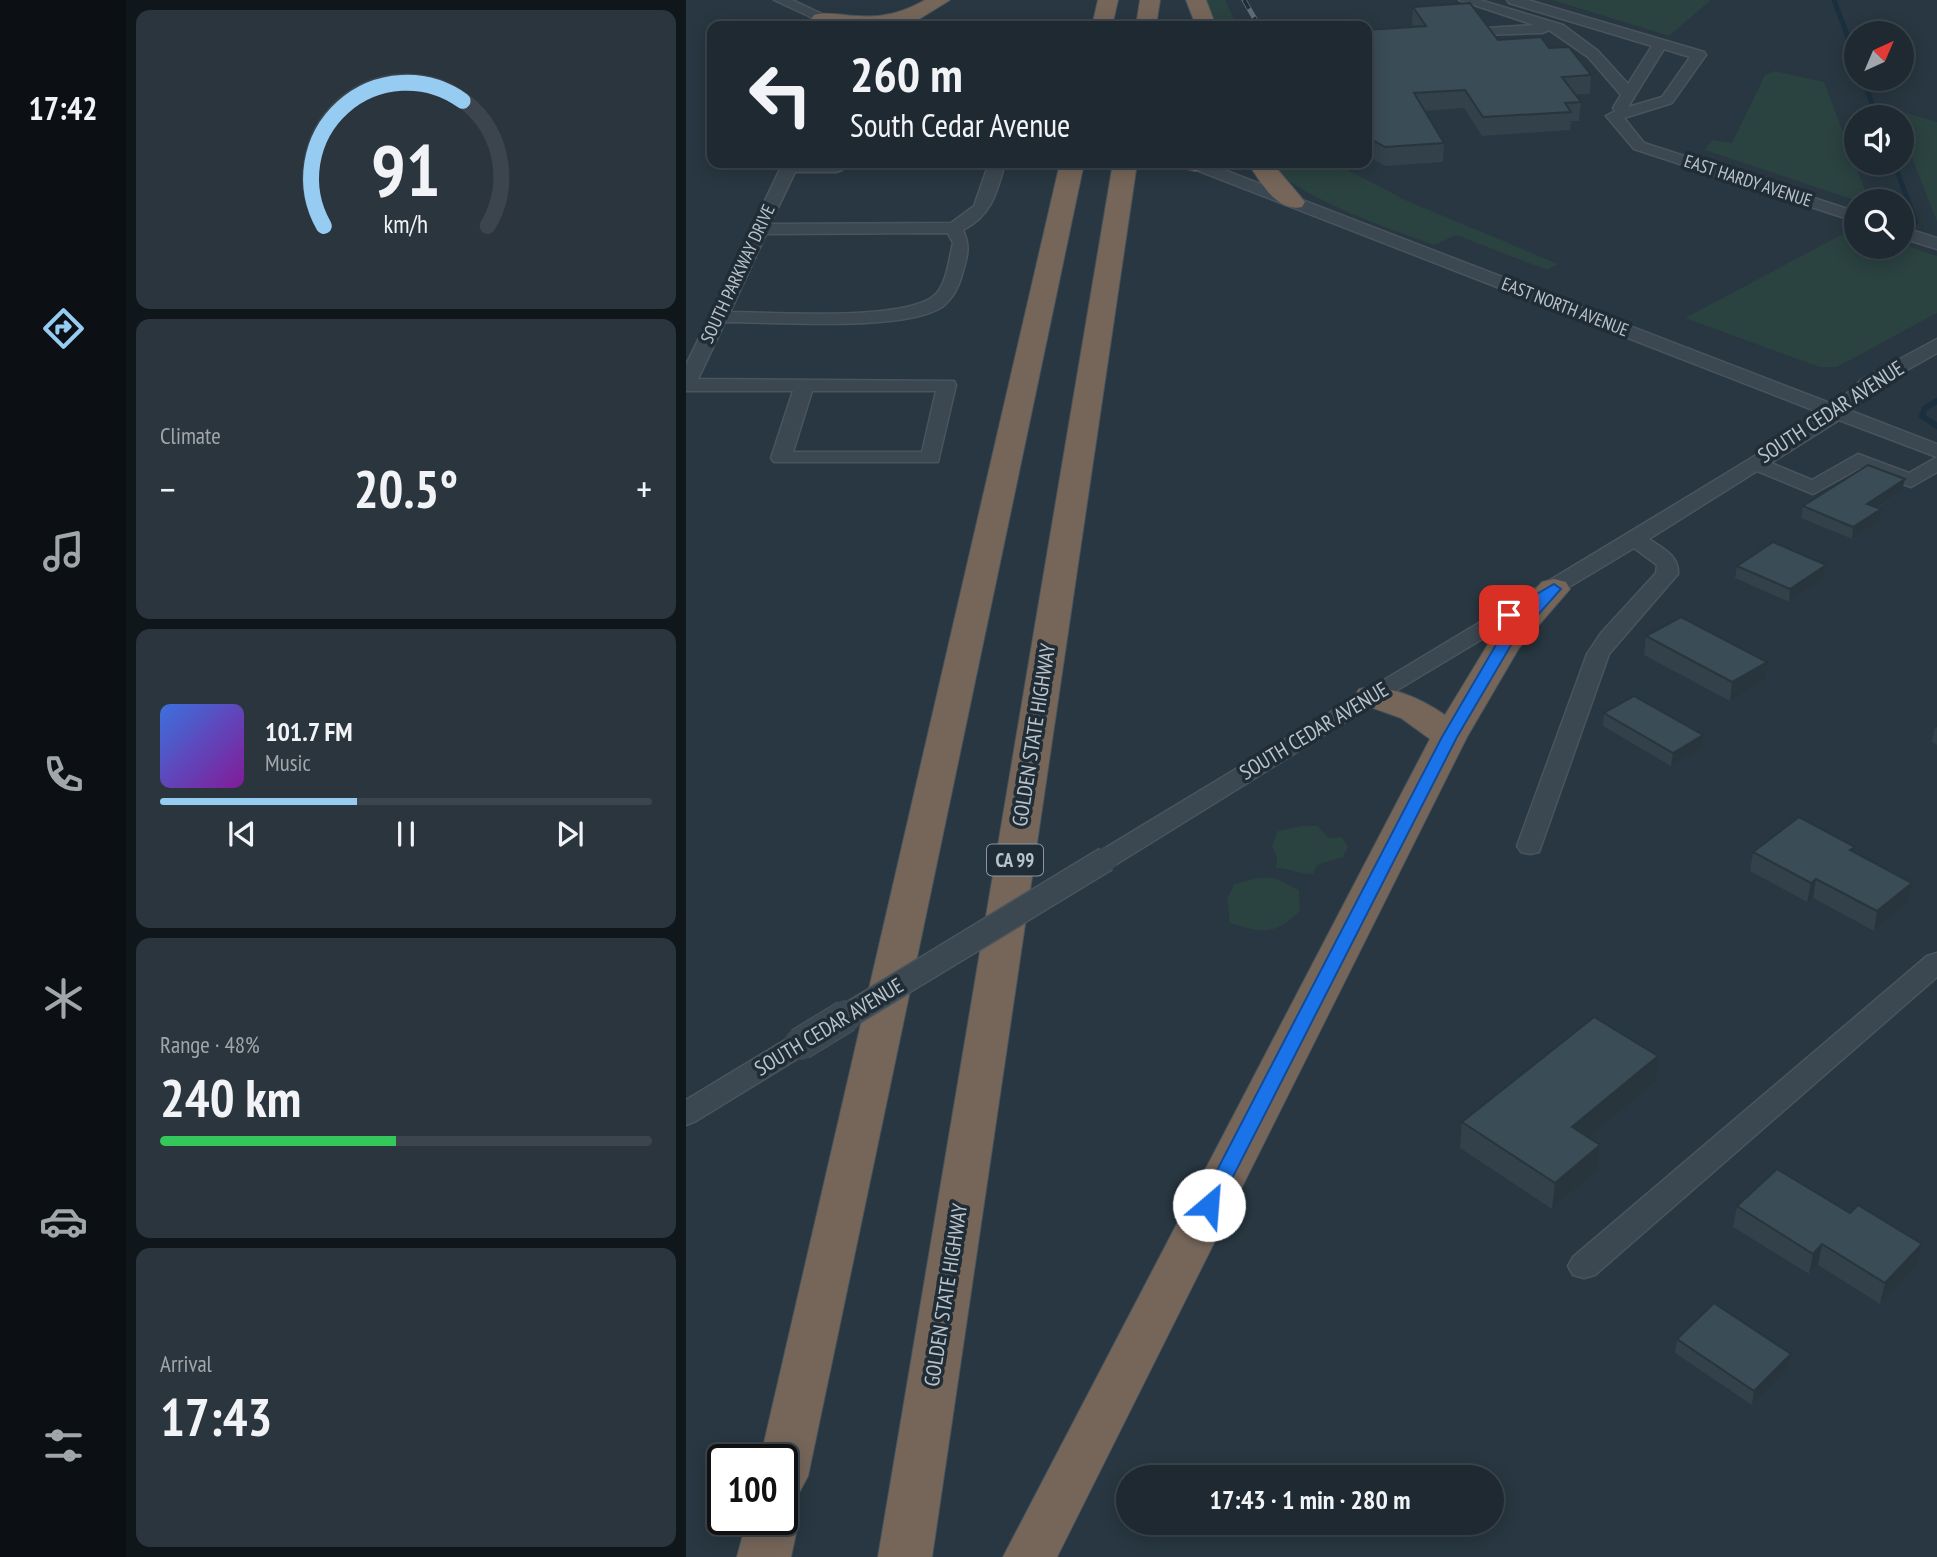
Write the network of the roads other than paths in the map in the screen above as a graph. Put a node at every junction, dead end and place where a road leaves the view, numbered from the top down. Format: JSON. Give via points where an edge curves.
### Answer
{"nodes":[{"id":1,"x":781,"y":0,"type":"edge"},
{"id":2,"x":940,"y":0,"type":"edge"},
{"id":3,"x":1108,"y":0,"type":"edge"},
{"id":4,"x":1150,"y":0,"type":"edge"},
{"id":5,"x":1196,"y":0,"type":"edge"},
{"id":6,"x":1514,"y":0,"type":"edge"},
{"id":7,"x":1467,"y":1,"type":"edge"},
{"id":8,"x":823,"y":21,"type":"edge"},
{"id":9,"x":902,"y":21,"type":"edge"},
{"id":10,"x":1103,"y":21,"type":"edge"},
{"id":11,"x":1147,"y":21,"type":"edge"},
{"id":12,"x":1204,"y":21,"type":"edge"},
{"id":13,"x":1558,"y":28,"type":"junction"},
{"id":14,"x":1487,"y":32,"type":"junction"},
{"id":15,"x":1576,"y":40,"type":"junction"},
{"id":16,"x":1661,"y":43,"type":"junction"},
{"id":17,"x":1628,"y":94,"type":"junction"},
{"id":18,"x":1614,"y":116,"type":"junction"},
{"id":19,"x":789,"y":168,"type":"edge"},
{"id":20,"x":996,"y":168,"type":"edge"},
{"id":21,"x":1071,"y":168,"type":"edge"},
{"id":22,"x":1124,"y":168,"type":"edge"},
{"id":23,"x":1210,"y":168,"type":"edge"},
{"id":24,"x":1263,"y":168,"type":"edge"},
{"id":25,"x":1293,"y":202,"type":"junction"},
{"id":26,"x":1844,"y":213,"type":"edge"},
{"id":27,"x":954,"y":228,"type":"junction"},
{"id":28,"x":759,"y":229,"type":"junction"},
{"id":29,"x":1914,"y":236,"type":"edge"},
{"id":30,"x":1937,"y":243,"type":"edge"},
{"id":31,"x":718,"y":317,"type":"junction"},
{"id":32,"x":1937,"y":345,"type":"edge"},
{"id":33,"x":686,"y":385,"type":"edge"},
{"id":34,"x":804,"y":385,"type":"junction"},
{"id":35,"x":1839,"y":412,"type":"junction"},
{"id":36,"x":1937,"y":451,"type":"edge"},
{"id":37,"x":1755,"y":463,"type":"junction"},
{"id":38,"x":1937,"y":463,"type":"edge"},
{"id":39,"x":1634,"y":538,"type":"junction"},
{"id":40,"x":1554,"y":589,"type":"junction"},
{"id":41,"x":1371,"y":696,"type":"junction"},
{"id":42,"x":1449,"y":737,"type":"junction"},
{"id":43,"x":1530,"y":846,"type":"dead end"},
{"id":44,"x":1937,"y":962,"type":"edge"},
{"id":45,"x":686,"y":1114,"type":"edge"},
{"id":46,"x":1584,"y":1266,"type":"dead end"},
{"id":47,"x":789,"y":1444,"type":"edge"},
{"id":48,"x":769,"y":1535,"type":"edge"},
{"id":49,"x":764,"y":1557,"type":"edge"},
{"id":50,"x":905,"y":1557,"type":"edge"},
{"id":51,"x":1030,"y":1557,"type":"edge"}],
"edges":[{"from":1,"to":8,"type":"street"},
{"from":2,"to":9,"type":"highway"},
{"from":3,"to":10,"type":"highway"},
{"from":4,"to":11,"type":"highway"},
{"from":5,"to":12,"type":"highway"},
{"from":6,"to":16,"type":"street"},
{"from":7,"to":13,"type":"street"},
{"from":7,"to":14,"type":"street"},
{"from":13,"to":14,"type":"street"},
{"from":13,"to":15,"type":"street"},
{"from":14,"to":15,"type":"street","via":[[1496,44],[1504,45]]},
{"from":15,"to":17,"type":"street"},
{"from":16,"to":17,"type":"street"},
{"from":16,"to":18,"type":"street","via":[[1699,55],[1667,100]]},
{"from":17,"to":18,"type":"street"},
{"from":18,"to":26,"type":"street","name":"EAST HARDY AVENUE","via":[[1639,146]]},
{"from":19,"to":28,"type":"street","name":"SOUTH PARKWAY DRIVE"},
{"from":20,"to":27,"type":"street","via":[[983,209]]},
{"from":21,"to":47,"type":"highway"},
{"from":22,"to":50,"type":"highway","name":"GOLDEN STATE HIGHWAY","number":"CA 99"},
{"from":23,"to":25,"type":"street","name":"EAST NORTH AVENUE"},
{"from":24,"to":25,"type":"highway"},
{"from":25,"to":35,"type":"street","name":"EAST NORTH AVENUE"},
{"from":27,"to":28,"type":"street"},
{"from":27,"to":31,"type":"street","via":[[961,243],[947,294],[939,303],[917,312],[890,317]]},
{"from":28,"to":31,"type":"street","name":"SOUTH PARKWAY DRIVE"},
{"from":29,"to":30,"type":"street"},
{"from":31,"to":33,"type":"street","name":"SOUTH PARKWAY DRIVE"},
{"from":32,"to":35,"type":"street","name":"SOUTH CEDAR AVENUE","via":[[1868,384]]},
{"from":33,"to":34,"type":"street"},
{"from":34,"to":34,"type":"street","via":[[947,385],[931,458],[780,458]]},
{"from":35,"to":36,"type":"street","name":"EAST NORTH AVENUE"},
{"from":35,"to":37,"type":"street","name":"SOUTH CEDAR AVENUE"},
{"from":37,"to":38,"type":"street","via":[[1813,488],[1858,460],[1911,481]]},
{"from":37,"to":39,"type":"street","name":"SOUTH CEDAR AVENUE"},
{"from":39,"to":40,"type":"street","name":"SOUTH CEDAR AVENUE"},
{"from":39,"to":43,"type":"street","via":[[1668,563],[1667,574],[1598,654]]},
{"from":40,"to":41,"type":"street","name":"SOUTH CEDAR AVENUE"},
{"from":40,"to":42,"type":"highway","via":[[1504,643]]},
{"from":41,"to":42,"type":"highway","via":[[1420,712]]},
{"from":41,"to":45,"type":"street","name":"SOUTH CEDAR AVENUE","bridge":true},
{"from":42,"to":51,"type":"highway"},
{"from":44,"to":46,"type":"street"},
{"from":48,"to":49,"type":"highway"}]}
